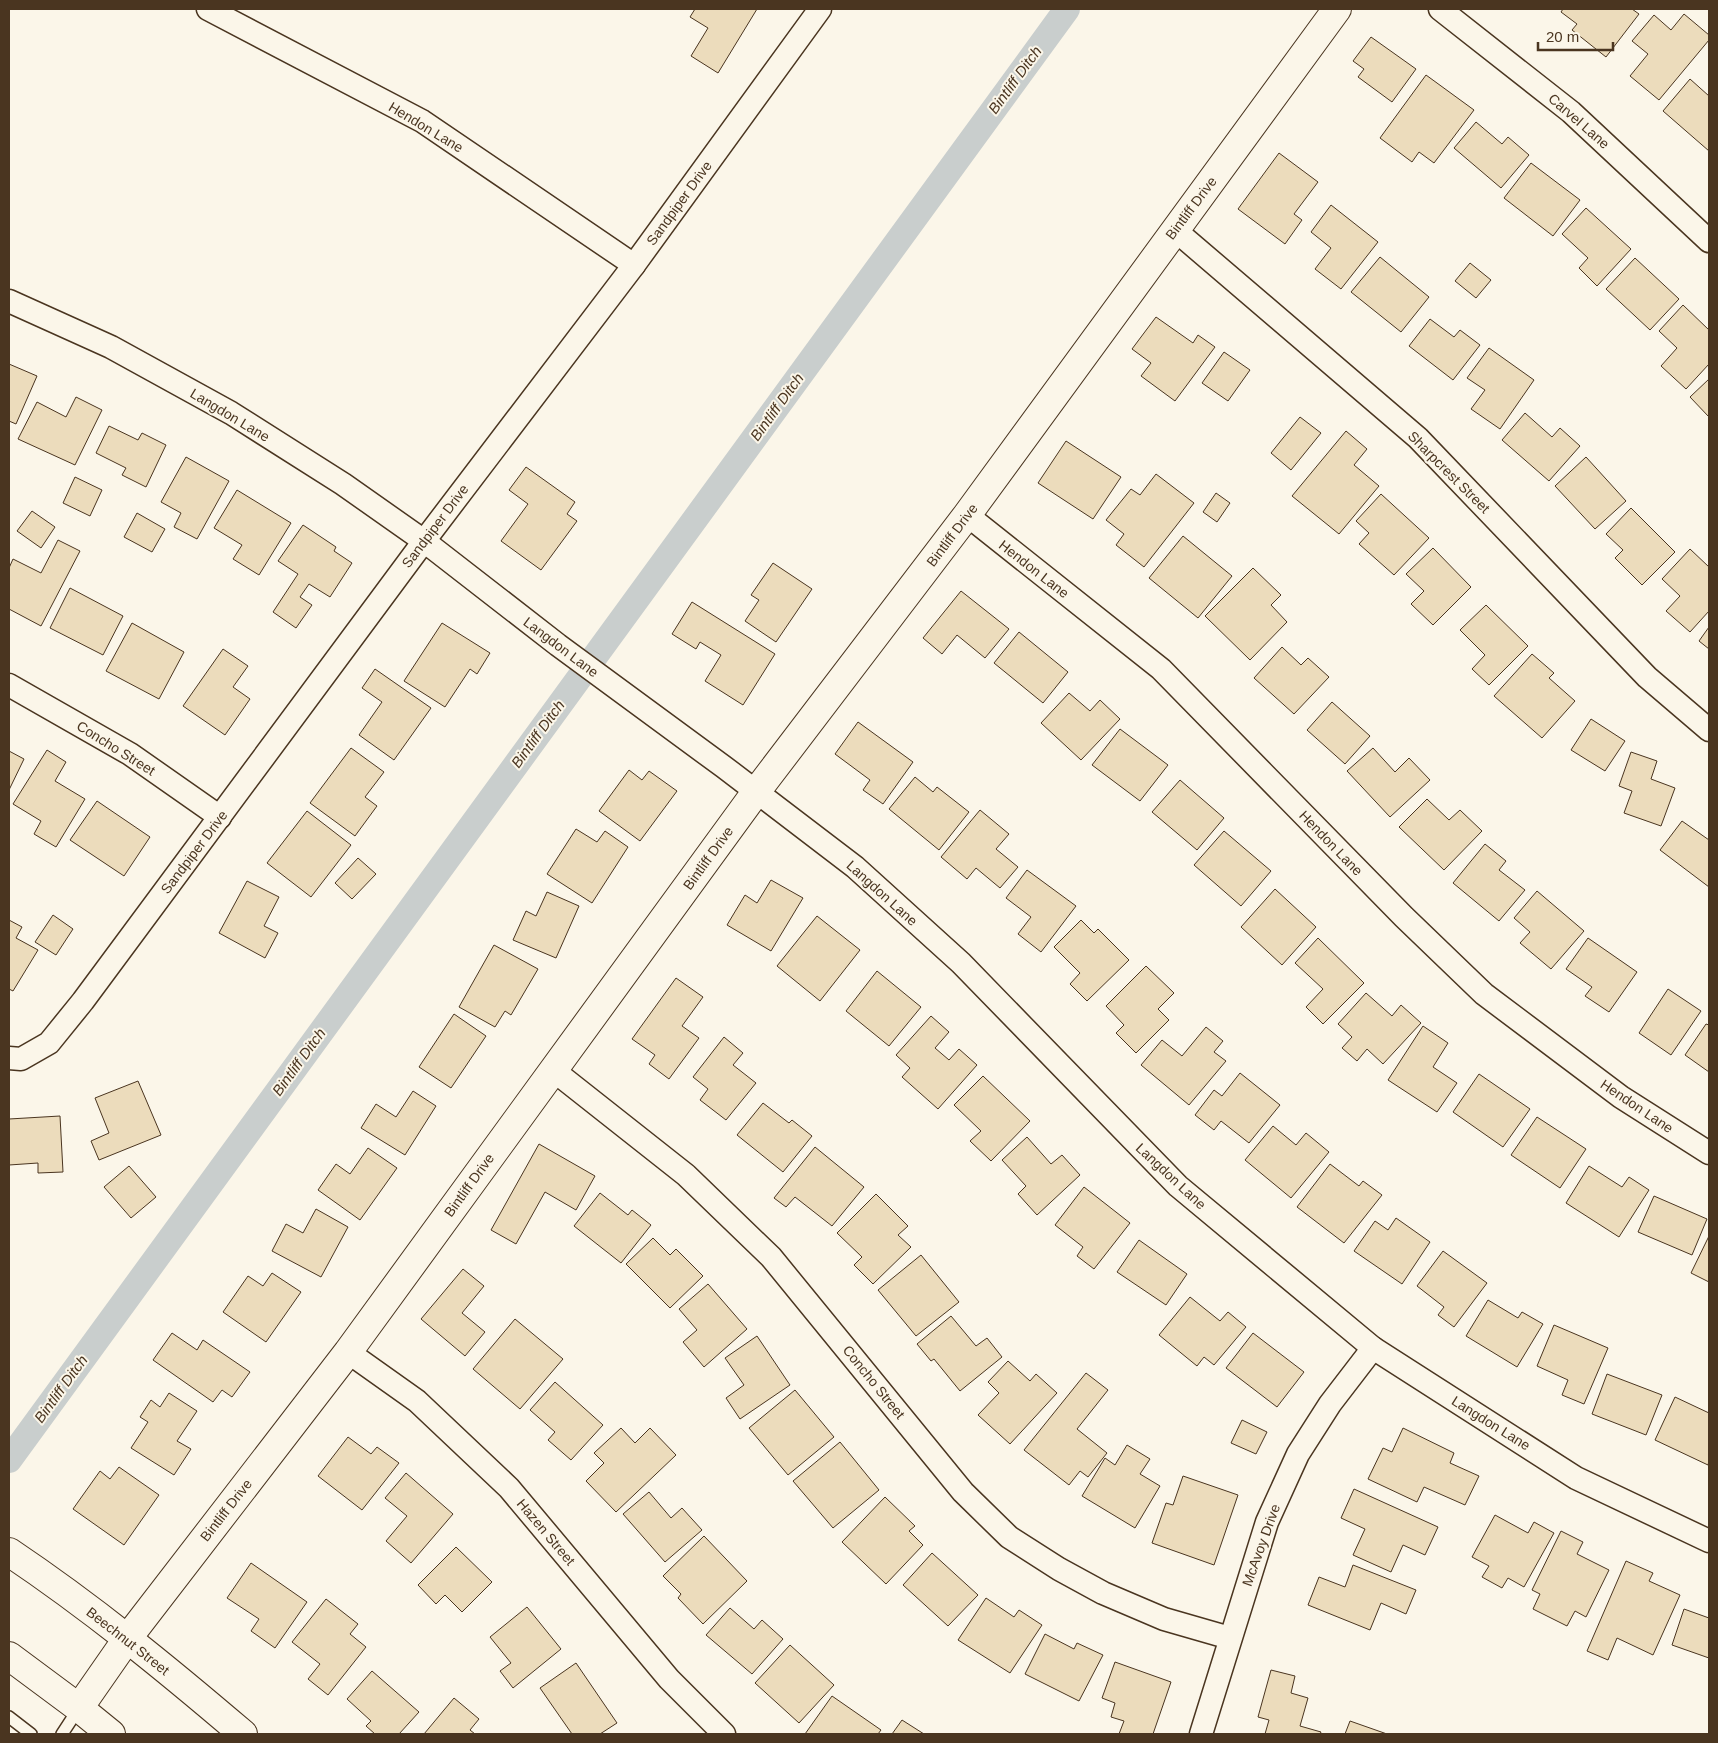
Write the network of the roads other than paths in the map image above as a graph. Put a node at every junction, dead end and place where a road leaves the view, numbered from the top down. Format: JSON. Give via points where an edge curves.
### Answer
{"nodes":[{"id":1,"x":208,"y":9,"type":"edge"},
{"id":2,"x":820,"y":9,"type":"edge"},
{"id":3,"x":1337,"y":9,"type":"edge"},
{"id":4,"x":1440,"y":9,"type":"edge"},
{"id":5,"x":1174,"y":230,"type":"junction"},
{"id":6,"x":1709,"y":242,"type":"edge"},
{"id":7,"x":634,"y":265,"type":"junction"},
{"id":8,"x":9,"y":301,"type":"edge"},
{"id":9,"x":967,"y":515,"type":"junction"},
{"id":10,"x":424,"y":541,"type":"junction"},
{"id":11,"x":9,"y":684,"type":"edge"},
{"id":12,"x":1709,"y":730,"type":"edge"},
{"id":13,"x":756,"y":792,"type":"junction"},
{"id":14,"x":220,"y":817,"type":"junction"},
{"id":15,"x":9,"y":1058,"type":"edge"},
{"id":16,"x":553,"y":1070,"type":"junction"},
{"id":17,"x":1709,"y":1153,"type":"edge"},
{"id":18,"x":1373,"y":1348,"type":"junction"},
{"id":19,"x":348,"y":1352,"type":"junction"},
{"id":20,"x":1709,"y":1541,"type":"edge"},
{"id":21,"x":9,"y":1552,"type":"edge"},
{"id":22,"x":1230,"y":1638,"type":"junction"},
{"id":23,"x":127,"y":1639,"type":"junction"},
{"id":24,"x":9,"y":1656,"type":"edge"},
{"id":25,"x":79,"y":1708,"type":"junction"},
{"id":26,"x":9,"y":1717,"type":"edge"},
{"id":27,"x":31,"y":1734,"type":"edge"},
{"id":28,"x":62,"y":1734,"type":"edge"},
{"id":29,"x":111,"y":1734,"type":"edge"},
{"id":30,"x":243,"y":1734,"type":"edge"},
{"id":31,"x":724,"y":1734,"type":"edge"},
{"id":32,"x":1201,"y":1734,"type":"edge"}],
"edges":[{"from":1,"to":7,"type":"street","name":"Hendon Lane","via":[[422,121]]},
{"from":2,"to":7,"type":"street","name":"Sandpiper Drive"},
{"from":3,"to":5,"type":"street","name":"Bintliff Drive"},
{"from":4,"to":6,"type":"street","name":"Carvel Lane","via":[[1571,112]]},
{"from":5,"to":9,"type":"street","name":"Bintliff Drive"},
{"from":5,"to":12,"type":"street","name":"Sharpcrest Street","via":[[1418,438],[1647,677]]},
{"from":7,"to":10,"type":"street","name":"Sandpiper Drive"},
{"from":8,"to":10,"type":"street","name":"Langdon Lane","via":[[111,348],[231,414],[343,484]]},
{"from":9,"to":13,"type":"street","name":"Bintliff Drive"},
{"from":9,"to":17,"type":"street","name":"Hendon Lane","via":[[1161,669],[1484,994],[1621,1097]]},
{"from":10,"to":13,"type":"street","name":"Langdon Lane"},
{"from":10,"to":14,"type":"street","name":"Sandpiper Drive"},
{"from":11,"to":14,"type":"street","name":"Concho Street","via":[[130,754]]},
{"from":13,"to":16,"type":"street","name":"Bintliff Drive"},
{"from":13,"to":18,"type":"street","name":"Langdon Lane","via":[[855,867],[961,963],[1178,1186]]},
{"from":14,"to":15,"type":"street","name":"Sandpiper Drive","via":[[49,1043],[22,1058]]},
{"from":16,"to":19,"type":"street","name":"Bintliff Drive"},
{"from":16,"to":22,"type":"street","name":"Concho Street","via":[[686,1174],[771,1257],[963,1492],[1009,1536],[1058,1569],[1103,1593],[1164,1619]]},
{"from":18,"to":20,"type":"street","name":"Langdon Lane","via":[[1576,1478]]},
{"from":18,"to":22,"type":"street","name":"McAvoy Drive","via":[[1330,1404],[1298,1454],[1267,1522]]},
{"from":19,"to":23,"type":"street","name":"Bintliff Drive"},
{"from":19,"to":31,"type":"street","name":"Hazen Street","via":[[417,1401],[509,1488],[669,1679]]},
{"from":21,"to":23,"type":"street","name":"Beechnut Street"},
{"from":22,"to":32,"type":"street","name":"McAvoy Drive"},
{"from":23,"to":25,"type":"street","name":"Bintliff Drive"},
{"from":23,"to":30,"type":"street","name":"Beechnut Street"},
{"from":24,"to":25,"type":"street"},
{"from":25,"to":28,"type":"lane"},
{"from":25,"to":29,"type":"street"},
{"from":26,"to":27,"type":"lane"}]}
